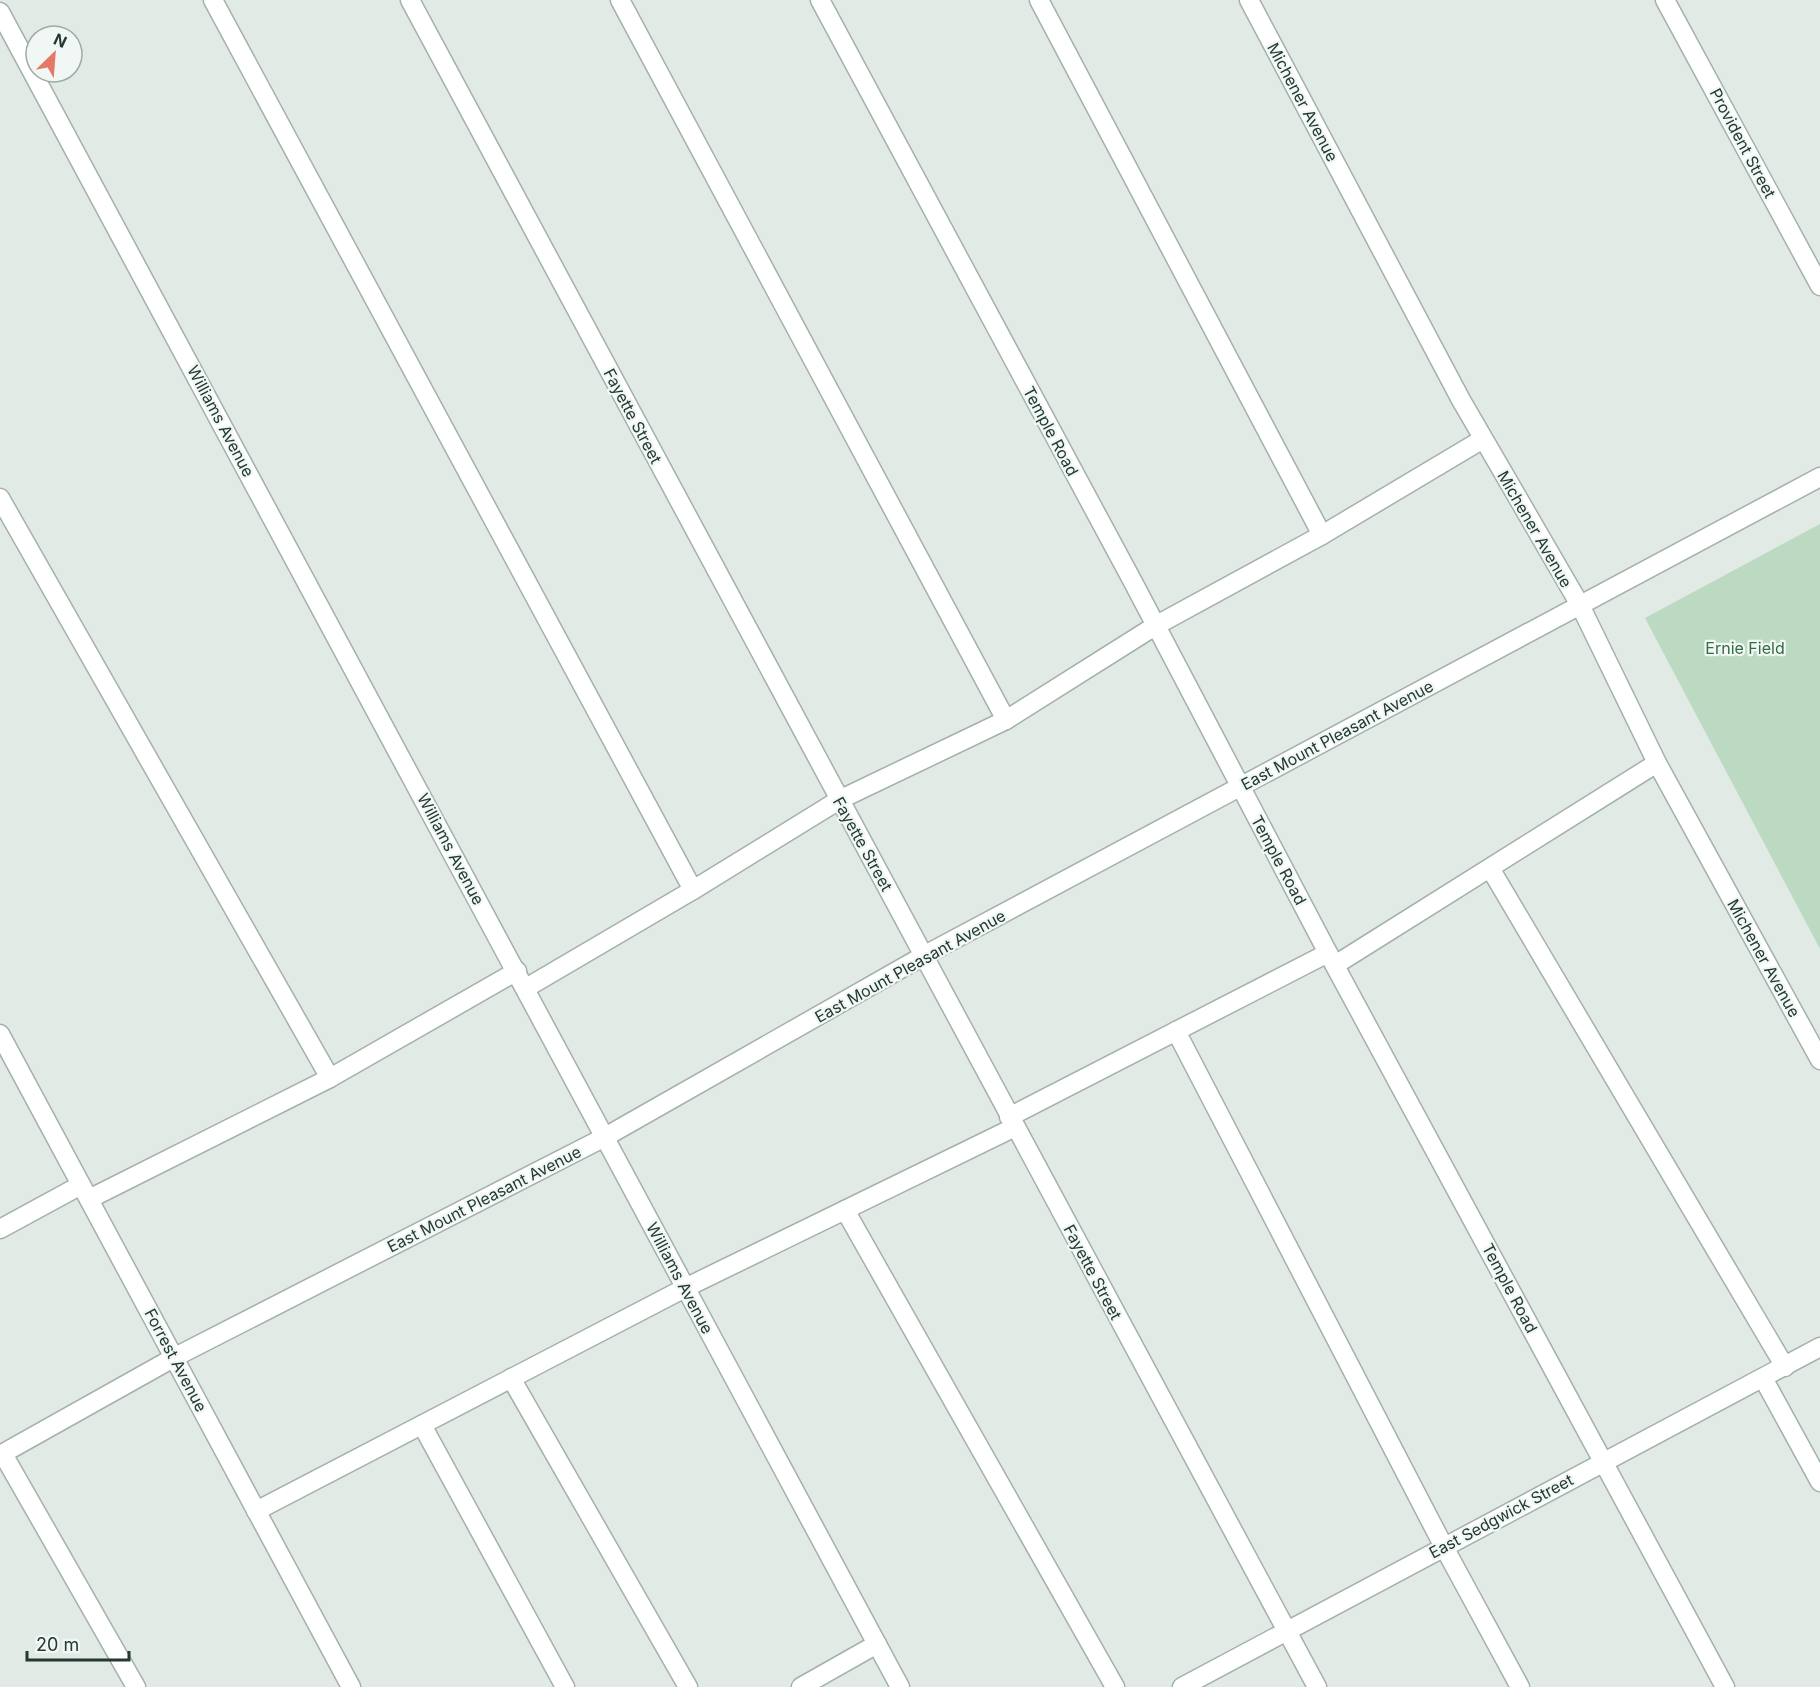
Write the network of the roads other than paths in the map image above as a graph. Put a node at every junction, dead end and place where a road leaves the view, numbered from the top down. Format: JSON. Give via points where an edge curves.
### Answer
{"nodes":[{"id":1,"x":213,"y":0,"type":"edge"},
{"id":2,"x":410,"y":0,"type":"edge"},
{"id":3,"x":621,"y":0,"type":"edge"},
{"id":4,"x":820,"y":0,"type":"edge"},
{"id":5,"x":1039,"y":0,"type":"edge"},
{"id":6,"x":1249,"y":0,"type":"edge"},
{"id":7,"x":1665,"y":0,"type":"edge"},
{"id":8,"x":0,"y":12,"type":"edge"},
{"id":9,"x":1820,"y":286,"type":"edge"},
{"id":10,"x":1482,"y":439,"type":"junction"},
{"id":11,"x":1820,"y":477,"type":"edge"},
{"id":12,"x":0,"y":498,"type":"edge"},
{"id":13,"x":1322,"y":535,"type":"junction"},
{"id":14,"x":1580,"y":605,"type":"junction"},
{"id":15,"x":1155,"y":626,"type":"junction"},
{"id":16,"x":1006,"y":720,"type":"junction"},
{"id":17,"x":1657,"y":763,"type":"junction"},
{"id":18,"x":1240,"y":786,"type":"junction"},
{"id":19,"x":839,"y":800,"type":"junction"},
{"id":20,"x":1490,"y":868,"type":"junction"},
{"id":21,"x":693,"y":890,"type":"junction"},
{"id":22,"x":925,"y":956,"type":"junction"},
{"id":23,"x":1332,"y":959,"type":"junction"},
{"id":24,"x":516,"y":971,"type":"junction"},
{"id":25,"x":526,"y":988,"type":"junction"},
{"id":26,"x":1176,"y":1031,"type":"junction"},
{"id":27,"x":0,"y":1034,"type":"edge"},
{"id":28,"x":1820,"y":1059,"type":"edge"},
{"id":29,"x":330,"y":1078,"type":"junction"},
{"id":30,"x":1012,"y":1122,"type":"junction"},
{"id":31,"x":605,"y":1137,"type":"junction"},
{"id":32,"x":85,"y":1192,"type":"junction"},
{"id":33,"x":845,"y":1210,"type":"junction"},
{"id":34,"x":0,"y":1229,"type":"edge"},
{"id":35,"x":685,"y":1288,"type":"junction"},
{"id":36,"x":1820,"y":1347,"type":"edge"},
{"id":37,"x":175,"y":1358,"type":"junction"},
{"id":38,"x":1785,"y":1367,"type":"junction"},
{"id":39,"x":511,"y":1378,"type":"junction"},
{"id":40,"x":1763,"y":1378,"type":"junction"},
{"id":41,"x":422,"y":1425,"type":"junction"},
{"id":42,"x":2,"y":1454,"type":"edge"},
{"id":43,"x":1603,"y":1461,"type":"junction"},
{"id":44,"x":1820,"y":1482,"type":"edge"},
{"id":45,"x":256,"y":1511,"type":"junction"},
{"id":46,"x":1444,"y":1547,"type":"junction"},
{"id":47,"x":1287,"y":1630,"type":"junction"},
{"id":48,"x":877,"y":1644,"type":"junction"},
{"id":49,"x":136,"y":1687,"type":"edge"},
{"id":50,"x":351,"y":1687,"type":"edge"},
{"id":51,"x":566,"y":1687,"type":"edge"},
{"id":52,"x":688,"y":1687,"type":"edge"},
{"id":53,"x":801,"y":1687,"type":"edge"},
{"id":54,"x":900,"y":1687,"type":"edge"},
{"id":55,"x":1115,"y":1687,"type":"edge"},
{"id":56,"x":1182,"y":1687,"type":"edge"},
{"id":57,"x":1317,"y":1687,"type":"edge"},
{"id":58,"x":1520,"y":1687,"type":"edge"},
{"id":59,"x":1725,"y":1687,"type":"edge"}],
"edges":[{"from":1,"to":21,"type":"street"},
{"from":2,"to":19,"type":"street","name":"Fayette Street"},
{"from":3,"to":16,"type":"street"},
{"from":4,"to":15,"type":"street","name":"Temple Road"},
{"from":5,"to":13,"type":"street"},
{"from":6,"to":10,"type":"street","name":"Michener Avenue"},
{"from":7,"to":9,"type":"street","name":"Provident Street"},
{"from":8,"to":24,"type":"street","name":"Williams Avenue"},
{"from":10,"to":13,"type":"street"},
{"from":10,"to":14,"type":"street","name":"Michener Avenue"},
{"from":11,"to":14,"type":"street","name":"East Mount Pleasant Avenue"},
{"from":12,"to":29,"type":"street"},
{"from":13,"to":15,"type":"street"},
{"from":14,"to":17,"type":"street","name":"Michener Avenue"},
{"from":14,"to":18,"type":"street","name":"East Mount Pleasant Avenue"},
{"from":15,"to":16,"type":"street"},
{"from":15,"to":18,"type":"street","name":"Temple Road"},
{"from":16,"to":19,"type":"street"},
{"from":17,"to":20,"type":"street"},
{"from":17,"to":28,"type":"street","name":"Michener Avenue"},
{"from":18,"to":22,"type":"street","name":"East Mount Pleasant Avenue"},
{"from":18,"to":23,"type":"street","name":"Temple Road"},
{"from":19,"to":21,"type":"street"},
{"from":19,"to":22,"type":"street","name":"Fayette Street"},
{"from":20,"to":23,"type":"street"},
{"from":20,"to":38,"type":"street"},
{"from":21,"to":25,"type":"street"},
{"from":22,"to":30,"type":"street","name":"Fayette Street"},
{"from":22,"to":31,"type":"street","name":"East Mount Pleasant Avenue"},
{"from":23,"to":26,"type":"street"},
{"from":23,"to":43,"type":"street","name":"Temple Road"},
{"from":24,"to":25,"type":"street","name":"Williams Avenue"},
{"from":24,"to":29,"type":"street"},
{"from":25,"to":31,"type":"street","name":"Williams Avenue"},
{"from":26,"to":30,"type":"street"},
{"from":26,"to":46,"type":"street"},
{"from":27,"to":32,"type":"street","name":"Forrest Avenue"},
{"from":29,"to":32,"type":"street"},
{"from":30,"to":33,"type":"street"},
{"from":30,"to":47,"type":"street","name":"Fayette Street"},
{"from":31,"to":35,"type":"street","name":"Williams Avenue"},
{"from":31,"to":37,"type":"street","name":"East Mount Pleasant Avenue"},
{"from":32,"to":34,"type":"street"},
{"from":32,"to":37,"type":"street","name":"Forrest Avenue"},
{"from":33,"to":35,"type":"street"},
{"from":33,"to":55,"type":"street"},
{"from":35,"to":39,"type":"street"},
{"from":35,"to":48,"type":"street","name":"Williams Avenue"},
{"from":36,"to":38,"type":"street","name":"East Sedgwick Street"},
{"from":37,"to":42,"type":"street","name":"East Mount Pleasant Avenue"},
{"from":37,"to":45,"type":"street","name":"Forrest Avenue"},
{"from":38,"to":40,"type":"street","name":"East Sedgwick Street"},
{"from":39,"to":41,"type":"street"},
{"from":39,"to":52,"type":"street"},
{"from":40,"to":43,"type":"street","name":"East Sedgwick Street"},
{"from":40,"to":44,"type":"street"},
{"from":41,"to":45,"type":"street"},
{"from":41,"to":51,"type":"street"},
{"from":42,"to":49,"type":"street"},
{"from":43,"to":46,"type":"street","name":"East Sedgwick Street"},
{"from":43,"to":59,"type":"street","name":"Temple Road"},
{"from":45,"to":50,"type":"street","name":"Forrest Avenue"},
{"from":46,"to":47,"type":"street","name":"East Sedgwick Street"},
{"from":46,"to":58,"type":"street"},
{"from":47,"to":56,"type":"street","name":"East Sedgwick Street"},
{"from":47,"to":57,"type":"street","name":"Fayette Street"},
{"from":48,"to":53,"type":"street"},
{"from":48,"to":54,"type":"street","name":"Williams Avenue"}]}
